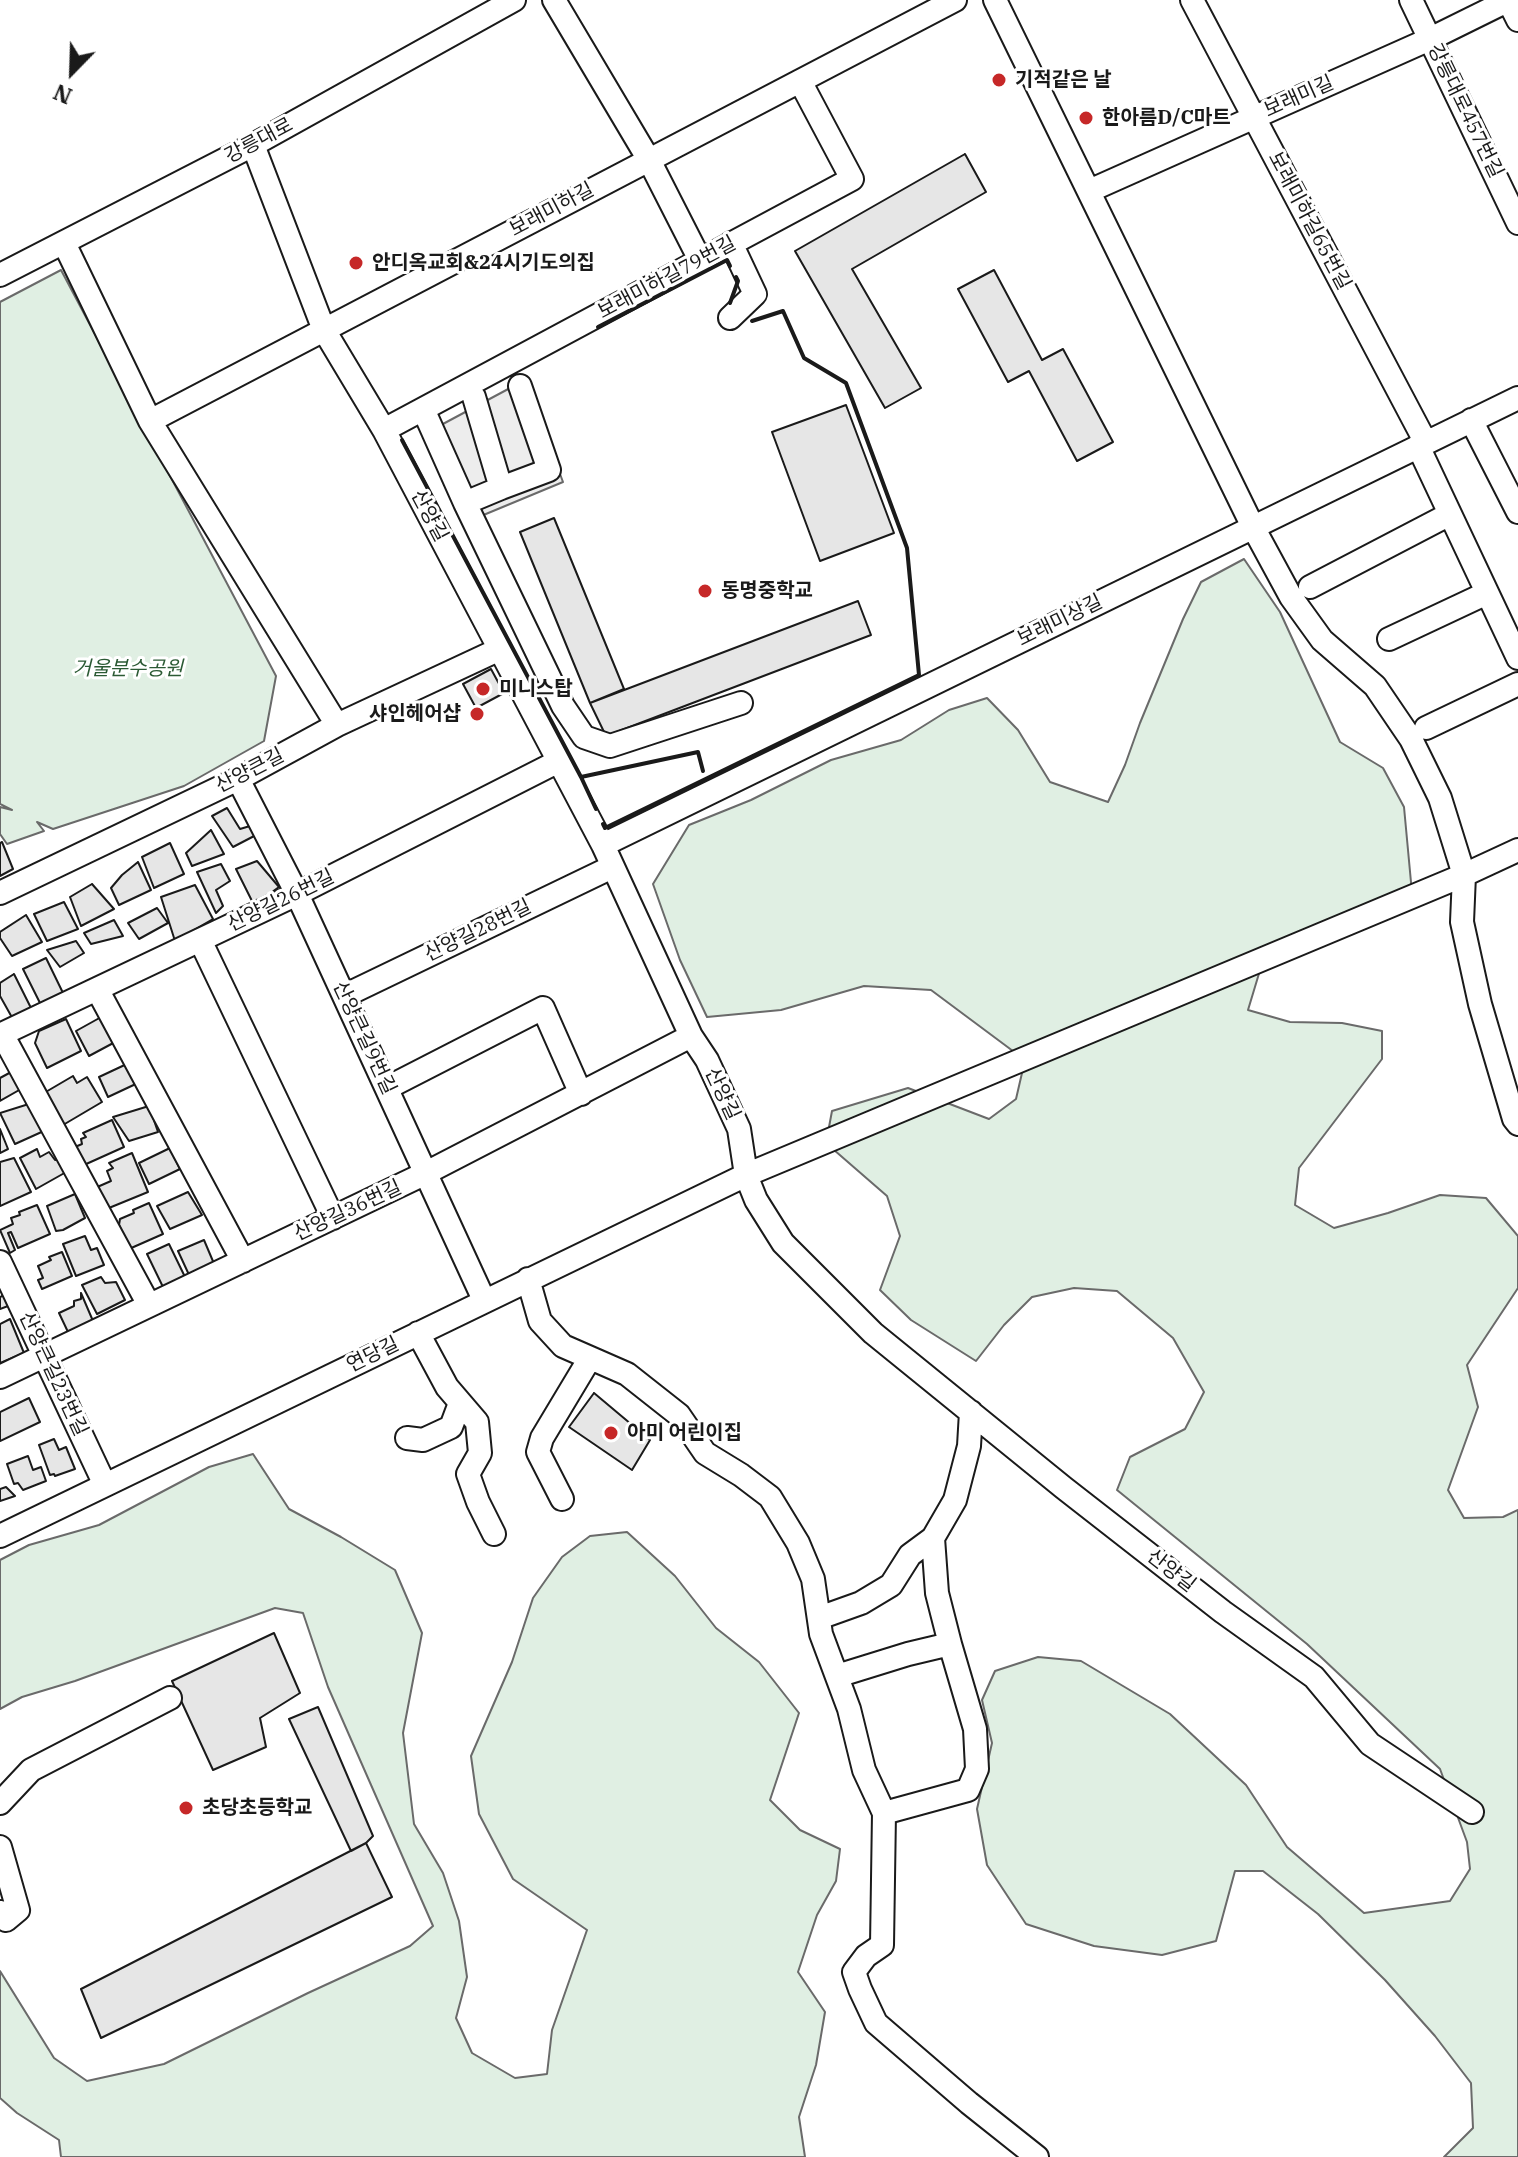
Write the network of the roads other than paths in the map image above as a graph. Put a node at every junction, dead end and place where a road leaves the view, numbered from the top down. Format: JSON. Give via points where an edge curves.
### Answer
{"nodes":[{"id":1,"x":514,"y":0,"type":"edge"},
{"id":2,"x":554,"y":0,"type":"edge"},
{"id":3,"x":955,"y":0,"type":"edge"},
{"id":4,"x":995,"y":0,"type":"edge"},
{"id":5,"x":1192,"y":0,"type":"edge"},
{"id":6,"x":1411,"y":0,"type":"edge"},
{"id":7,"x":1508,"y":0,"type":"edge"},
{"id":8,"x":1518,"y":20,"type":"edge"},
{"id":9,"x":1430,"y":39,"type":"junction"},
{"id":10,"x":800,"y":81,"type":"junction"},
{"id":11,"x":1255,"y":117,"type":"junction"},
{"id":12,"x":253,"y":145,"type":"junction"},
{"id":13,"x":649,"y":160,"type":"junction"},
{"id":14,"x":1089,"y":191,"type":"junction"},
{"id":15,"x":1518,"y":223,"type":"edge"},
{"id":16,"x":64,"y":243,"type":"junction"},
{"id":17,"x":731,"y":243,"type":"junction"},
{"id":18,"x":700,"y":260,"type":"junction"},
{"id":19,"x":0,"y":275,"type":"edge"},
{"id":20,"x":730,"y":318,"type":"dead end"},
{"id":21,"x":324,"y":330,"type":"junction"},
{"id":22,"x":520,"y":386,"type":"dead end"},
{"id":23,"x":474,"y":397,"type":"dead end"},
{"id":24,"x":1518,"y":398,"type":"edge"},
{"id":25,"x":423,"y":409,"type":"junction"},
{"id":26,"x":1471,"y":420,"type":"junction"},
{"id":27,"x":150,"y":421,"type":"junction"},
{"id":28,"x":384,"y":430,"type":"junction"},
{"id":29,"x":1422,"y":444,"type":"junction"},
{"id":30,"x":501,"y":488,"type":"junction"},
{"id":31,"x":465,"y":503,"type":"junction"},
{"id":32,"x":1518,"y":512,"type":"edge"},
{"id":33,"x":1450,"y":514,"type":"junction"},
{"id":34,"x":1253,"y":527,"type":"junction"},
{"id":35,"x":1310,"y":587,"type":"dead end"},
{"id":36,"x":1487,"y":593,"type":"junction"},
{"id":37,"x":1389,"y":639,"type":"dead end"},
{"id":38,"x":500,"y":649,"type":"junction"},
{"id":39,"x":1518,"y":658,"type":"edge"},
{"id":40,"x":1518,"y":684,"type":"edge"},
{"id":41,"x":741,"y":703,"type":"dead end"},
{"id":42,"x":337,"y":725,"type":"junction"},
{"id":43,"x":1426,"y":728,"type":"dead end"},
{"id":44,"x":559,"y":761,"type":"junction"},
{"id":45,"x":238,"y":779,"type":"junction"},
{"id":46,"x":603,"y":845,"type":"junction"},
{"id":47,"x":1518,"y":850,"type":"edge"},
{"id":48,"x":612,"y":867,"type":"junction"},
{"id":49,"x":1464,"y":875,"type":"junction"},
{"id":50,"x":0,"y":893,"type":"edge"},
{"id":51,"x":297,"y":894,"type":"junction"},
{"id":52,"x":200,"y":940,"type":"junction"},
{"id":53,"x":97,"y":989,"type":"junction"},
{"id":54,"x":344,"y":996,"type":"junction"},
{"id":55,"x":1,"y":1034,"type":"edge"},
{"id":56,"x":691,"y":1036,"type":"junction"},
{"id":57,"x":387,"y":1088,"type":"junction"},
{"id":58,"x":581,"y":1094,"type":"junction"},
{"id":59,"x":1518,"y":1124,"type":"edge"},
{"id":60,"x":426,"y":1173,"type":"junction"},
{"id":61,"x":746,"y":1175,"type":"junction"},
{"id":62,"x":333,"y":1218,"type":"junction"},
{"id":63,"x":243,"y":1261,"type":"junction"},
{"id":64,"x":0,"y":1262,"type":"edge"},
{"id":65,"x":528,"y":1279,"type":"junction"},
{"id":66,"x":484,"y":1300,"type":"junction"},
{"id":67,"x":149,"y":1305,"type":"junction"},
{"id":68,"x":418,"y":1333,"type":"junction"},
{"id":69,"x":45,"y":1355,"type":"junction"},
{"id":70,"x":590,"y":1358,"type":"junction"},
{"id":71,"x":0,"y":1377,"type":"edge"},
{"id":72,"x":460,"y":1403,"type":"junction"},
{"id":73,"x":971,"y":1412,"type":"junction"},
{"id":74,"x":407,"y":1438,"type":"dead end"},
{"id":75,"x":105,"y":1485,"type":"junction"},
{"id":76,"x":562,"y":1499,"type":"dead end"},
{"id":77,"x":494,"y":1534,"type":"dead end"},
{"id":78,"x":0,"y":1536,"type":"edge"},
{"id":79,"x":933,"y":1538,"type":"junction"},
{"id":80,"x":819,"y":1618,"type":"junction"},
{"id":81,"x":950,"y":1644,"type":"junction"},
{"id":82,"x":837,"y":1676,"type":"junction"},
{"id":83,"x":170,"y":1698,"type":"dead end"},
{"id":84,"x":0,"y":1803,"type":"edge"},
{"id":85,"x":1472,"y":1812,"type":"dead end"},
{"id":86,"x":884,"y":1813,"type":"junction"},
{"id":87,"x":0,"y":1847,"type":"edge"},
{"id":88,"x":0,"y":1912,"type":"edge"},
{"id":89,"x":1037,"y":2157,"type":"edge"}],
"edges":[{"from":1,"to":12,"type":"street","name":"강릉대로"},
{"from":2,"to":13,"type":"street"},
{"from":3,"to":10,"type":"street","name":"보래미하길"},
{"from":4,"to":14,"type":"street"},
{"from":5,"to":11,"type":"street","name":"보래미하길65번길"},
{"from":6,"to":9,"type":"street","name":"강릉대로457번길"},
{"from":7,"to":8,"type":"street"},
{"from":7,"to":9,"type":"street","name":"보래미길"},
{"from":9,"to":11,"type":"street","name":"보래미길"},
{"from":9,"to":15,"type":"street","name":"강릉대로457번길"},
{"from":10,"to":13,"type":"street","name":"보래미하길"},
{"from":10,"to":17,"type":"street","name":"보래미하길79번길","via":[[852,179]]},
{"from":11,"to":14,"type":"street","name":"보래미길"},
{"from":11,"to":29,"type":"street","name":"보래미하길65번길"},
{"from":12,"to":16,"type":"street","name":"강릉대로"},
{"from":12,"to":21,"type":"street","name":"산양길"},
{"from":13,"to":18,"type":"street"},
{"from":13,"to":21,"type":"street","name":"보래미하길"},
{"from":14,"to":34,"type":"street"},
{"from":16,"to":19,"type":"street","name":"강릉대로"},
{"from":16,"to":27,"type":"street"},
{"from":17,"to":18,"type":"street","name":"보래미하길79번길"},
{"from":17,"to":20,"type":"street","via":[[755,294]]},
{"from":18,"to":25,"type":"street","name":"보래미하길79번길"},
{"from":21,"to":27,"type":"street","name":"보래미하길"},
{"from":21,"to":28,"type":"street","name":"산양길"},
{"from":22,"to":30,"type":"street","via":[[549,470]]},
{"from":23,"to":30,"type":"street"},
{"from":24,"to":26,"type":"street","name":"보래미상길"},
{"from":25,"to":28,"type":"street","name":"보래미하길79번길"},
{"from":25,"to":31,"type":"street"},
{"from":26,"to":29,"type":"street","name":"보래미상길"},
{"from":26,"to":32,"type":"street"},
{"from":27,"to":42,"type":"street"},
{"from":28,"to":38,"type":"street","name":"산양길"},
{"from":29,"to":33,"type":"street","name":"보래미하길65번길"},
{"from":29,"to":34,"type":"street","name":"보래미상길"},
{"from":30,"to":31,"type":"street"},
{"from":31,"to":41,"type":"street","via":[[563,706],[584,737],[610,746]]},
{"from":33,"to":35,"type":"street"},
{"from":33,"to":36,"type":"street","name":"보래미하길65번길"},
{"from":34,"to":46,"type":"street","name":"보래미상길"},
{"from":34,"to":49,"type":"street","via":[[1291,597],[1322,640],[1375,686],[1411,739],[1440,798]]},
{"from":36,"to":37,"type":"street"},
{"from":36,"to":39,"type":"street","name":"보래미하길65번길"},
{"from":38,"to":42,"type":"street","name":"산양큰길"},
{"from":38,"to":44,"type":"street","name":"산양길"},
{"from":40,"to":43,"type":"street"},
{"from":42,"to":45,"type":"street","name":"산양큰길"},
{"from":44,"to":46,"type":"street","name":"산양길"},
{"from":44,"to":51,"type":"street","name":"산양길26번길"},
{"from":45,"to":50,"type":"street","name":"산양큰길"},
{"from":45,"to":51,"type":"street","name":"산양큰길9번길"},
{"from":46,"to":48,"type":"street","name":"산양길"},
{"from":47,"to":49,"type":"street","name":"연당길"},
{"from":48,"to":54,"type":"street","name":"산양길28번길"},
{"from":48,"to":56,"type":"street","name":"산양길"},
{"from":49,"to":59,"type":"street","via":[[1462,922],[1480,1004]]},
{"from":49,"to":61,"type":"street","name":"연당길"},
{"from":51,"to":52,"type":"street","name":"산양길26번길"},
{"from":51,"to":54,"type":"street","name":"산양큰길9번길"},
{"from":52,"to":53,"type":"street","name":"산양길26번길"},
{"from":52,"to":62,"type":"street"},
{"from":53,"to":55,"type":"street","name":"산양길26번길"},
{"from":53,"to":63,"type":"street"},
{"from":54,"to":57,"type":"street","name":"산양큰길9번길"},
{"from":55,"to":67,"type":"street"},
{"from":56,"to":58,"type":"street","name":"산양길36번길"},
{"from":56,"to":61,"type":"street","name":"산양길","via":[[739,1129]]},
{"from":57,"to":58,"type":"street","via":[[543,1008]]},
{"from":57,"to":60,"type":"street","name":"산양큰길9번길"},
{"from":58,"to":60,"type":"street","name":"산양길36번길"},
{"from":60,"to":62,"type":"street","name":"산양길36번길"},
{"from":60,"to":66,"type":"street","name":"산양큰길9번길"},
{"from":61,"to":65,"type":"street","name":"연당길"},
{"from":61,"to":73,"type":"street","name":"산양길","via":[[783,1243],[873,1333]]},
{"from":62,"to":63,"type":"street","name":"산양길36번길"},
{"from":63,"to":67,"type":"street","name":"산양길36번길"},
{"from":64,"to":69,"type":"street","name":"산양큰길23번길"},
{"from":65,"to":66,"type":"street","name":"연당길"},
{"from":65,"to":70,"type":"street","via":[[540,1321],[563,1346]]},
{"from":66,"to":68,"type":"street","name":"연당길"},
{"from":67,"to":69,"type":"street","name":"산양길36번길"},
{"from":68,"to":72,"type":"street"},
{"from":68,"to":75,"type":"street","name":"연당길"},
{"from":69,"to":71,"type":"street","name":"산양길36번길"},
{"from":69,"to":75,"type":"street","name":"산양큰길23번길"},
{"from":70,"to":76,"type":"street","via":[[538,1452]]},
{"from":70,"to":80,"type":"street","via":[[627,1374],[679,1415],[705,1453],[770,1497],[813,1579]]},
{"from":72,"to":74,"type":"street","via":[[451,1427],[423,1440]]},
{"from":72,"to":77,"type":"street","via":[[477,1422],[480,1453],[468,1474]]},
{"from":73,"to":79,"type":"street","via":[[969,1446],[955,1500]]},
{"from":73,"to":85,"type":"street","name":"산양길","via":[[1223,1612],[1314,1677],[1370,1744]]},
{"from":75,"to":78,"type":"street","name":"연당길"},
{"from":79,"to":80,"type":"street","via":[[910,1555],[891,1585]]},
{"from":79,"to":81,"type":"street","via":[[937,1593]]},
{"from":80,"to":82,"type":"street"},
{"from":81,"to":82,"type":"street"},
{"from":81,"to":86,"type":"street","via":[[975,1729],[977,1769],[968,1790]]},
{"from":82,"to":86,"type":"street","via":[[864,1770]]},
{"from":83,"to":84,"type":"street","via":[[31,1770]]},
{"from":86,"to":89,"type":"street","via":[[882,1945],[854,1972],[860,1989],[876,2023]]},
{"from":87,"to":88,"type":"street","via":[[18,1910],[6,1920]]}]}
